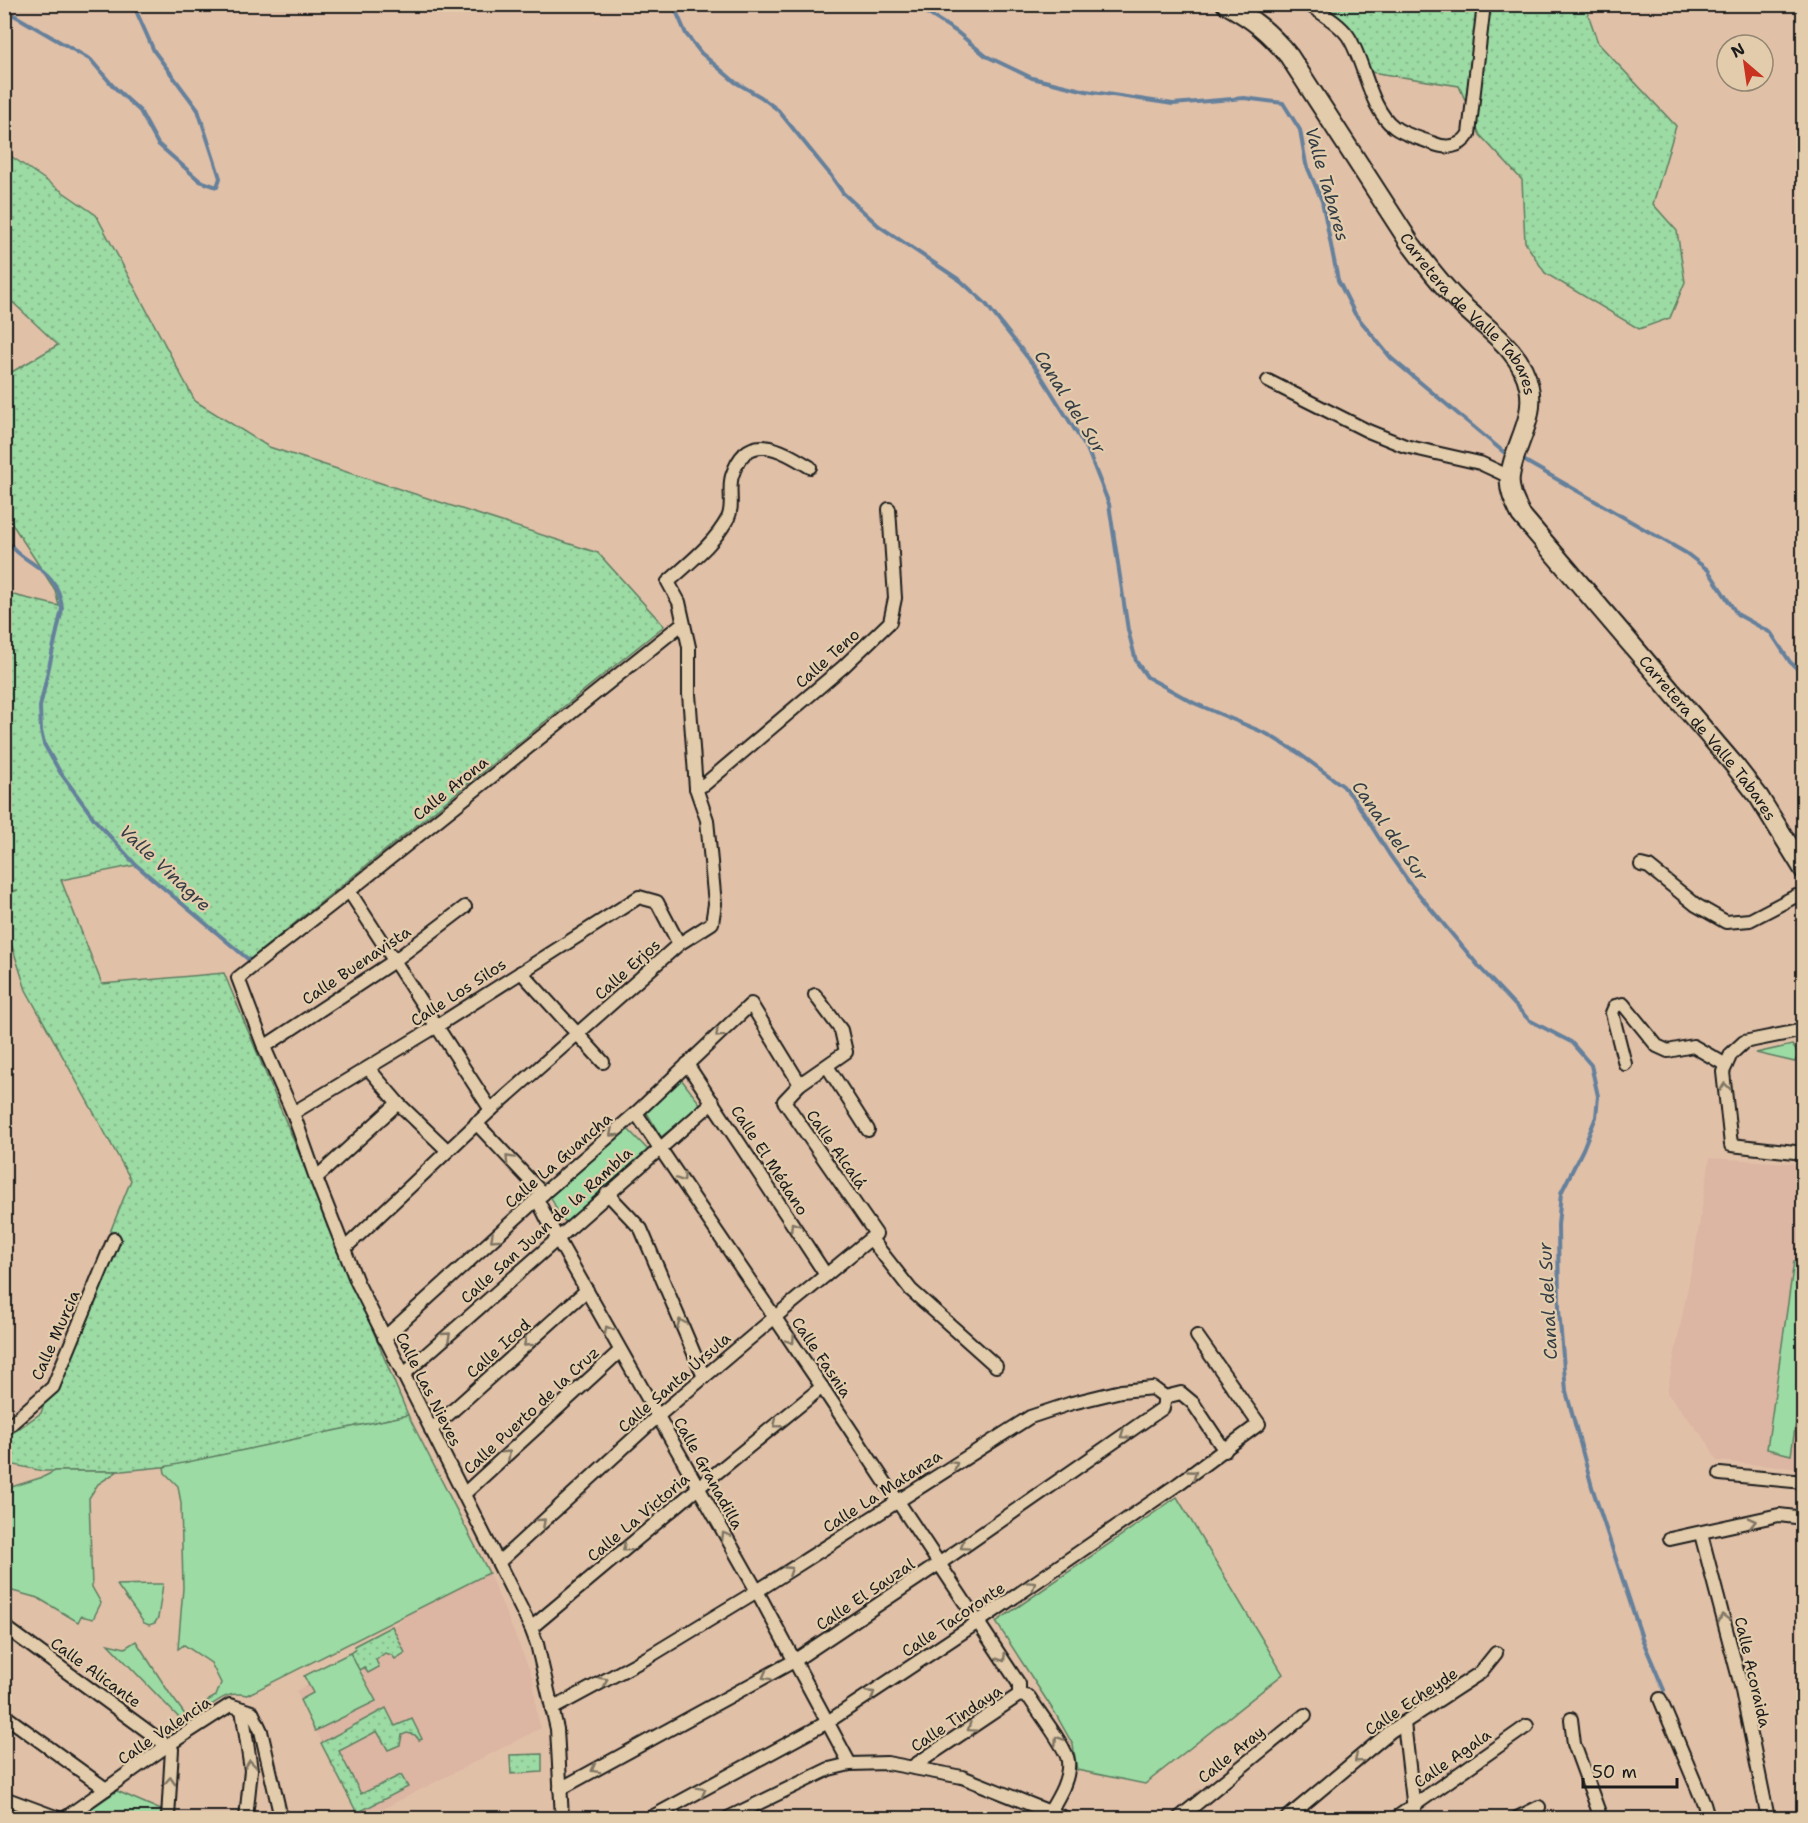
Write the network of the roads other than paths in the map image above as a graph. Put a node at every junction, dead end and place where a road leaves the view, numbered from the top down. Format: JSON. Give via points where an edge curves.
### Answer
{"nodes":[{"id":1,"x":1226,"y":4,"type":"edge"},
{"id":2,"x":1308,"y":4,"type":"edge"},
{"id":3,"x":1484,"y":4,"type":"edge"},
{"id":4,"x":1268,"y":381,"type":"dead end"},
{"id":5,"x":810,"y":467,"type":"dead end"},
{"id":6,"x":1510,"y":477,"type":"junction"},
{"id":7,"x":889,"y":509,"type":"dead end"},
{"id":8,"x":682,"y":623,"type":"junction"},
{"id":9,"x":696,"y":788,"type":"junction"},
{"id":10,"x":1641,"y":865,"type":"dead end"},
{"id":11,"x":1803,"y":870,"type":"edge"},
{"id":12,"x":349,"y":891,"type":"junction"},
{"id":13,"x":1803,"y":900,"type":"edge"},
{"id":14,"x":465,"y":907,"type":"dead end"},
{"id":15,"x":679,"y":944,"type":"junction"},
{"id":16,"x":394,"y":961,"type":"junction"},
{"id":17,"x":521,"y":972,"type":"junction"},
{"id":18,"x":238,"y":978,"type":"joint"},
{"id":19,"x":815,"y":995,"type":"dead end"},
{"id":20,"x":437,"y":1026,"type":"junction"},
{"id":21,"x":1803,"y":1030,"type":"edge"},
{"id":22,"x":578,"y":1034,"type":"junction"},
{"id":23,"x":264,"y":1047,"type":"junction"},
{"id":24,"x":603,"y":1062,"type":"dead end"},
{"id":25,"x":687,"y":1064,"type":"junction"},
{"id":26,"x":1626,"y":1064,"type":"dead end"},
{"id":27,"x":1726,"y":1065,"type":"junction"},
{"id":28,"x":827,"y":1066,"type":"junction"},
{"id":29,"x":368,"y":1068,"type":"junction"},
{"id":30,"x":800,"y":1084,"type":"junction"},
{"id":31,"x":713,"y":1102,"type":"junction"},
{"id":32,"x":398,"y":1103,"type":"junction"},
{"id":33,"x":491,"y":1110,"type":"junction"},
{"id":34,"x":293,"y":1113,"type":"junction"},
{"id":35,"x":636,"y":1113,"type":"junction"},
{"id":36,"x":476,"y":1123,"type":"junction"},
{"id":37,"x":868,"y":1130,"type":"dead end"},
{"id":38,"x":660,"y":1146,"type":"junction"},
{"id":39,"x":447,"y":1150,"type":"junction"},
{"id":40,"x":1803,"y":1153,"type":"edge"},
{"id":41,"x":316,"y":1178,"type":"junction"},
{"id":42,"x":607,"y":1193,"type":"junction"},
{"id":43,"x":540,"y":1196,"type":"junction"},
{"id":44,"x":874,"y":1237,"type":"junction"},
{"id":45,"x":557,"y":1238,"type":"junction"},
{"id":46,"x":114,"y":1239,"type":"dead end"},
{"id":47,"x":344,"y":1249,"type":"junction"},
{"id":48,"x":826,"y":1275,"type":"junction"},
{"id":49,"x":586,"y":1290,"type":"junction"},
{"id":50,"x":775,"y":1317,"type":"junction"},
{"id":51,"x":1197,"y":1336,"type":"dead end"},
{"id":52,"x":384,"y":1338,"type":"junction"},
{"id":53,"x":620,"y":1351,"type":"junction"},
{"id":54,"x":996,"y":1366,"type":"dead end"},
{"id":55,"x":403,"y":1375,"type":"junction"},
{"id":56,"x":704,"y":1377,"type":"junction"},
{"id":57,"x":822,"y":1387,"type":"junction"},
{"id":58,"x":1165,"y":1397,"type":"junction"},
{"id":59,"x":658,"y":1416,"type":"junction"},
{"id":60,"x":4,"y":1430,"type":"edge"},
{"id":61,"x":431,"y":1430,"type":"junction"},
{"id":62,"x":1225,"y":1451,"type":"junction"},
{"id":63,"x":1720,"y":1474,"type":"dead end"},
{"id":64,"x":1803,"y":1482,"type":"edge"},
{"id":65,"x":698,"y":1488,"type":"junction"},
{"id":66,"x":464,"y":1494,"type":"junction"},
{"id":67,"x":898,"y":1500,"type":"junction"},
{"id":68,"x":1803,"y":1518,"type":"edge"},
{"id":69,"x":1701,"y":1534,"type":"junction"},
{"id":70,"x":1670,"y":1539,"type":"dead end"},
{"id":71,"x":499,"y":1562,"type":"junction"},
{"id":72,"x":940,"y":1563,"type":"junction"},
{"id":73,"x":757,"y":1591,"type":"junction"},
{"id":74,"x":978,"y":1622,"type":"junction"},
{"id":75,"x":4,"y":1626,"type":"edge"},
{"id":76,"x":531,"y":1628,"type":"junction"},
{"id":77,"x":1496,"y":1653,"type":"dead end"},
{"id":78,"x":794,"y":1661,"type":"junction"},
{"id":79,"x":1019,"y":1695,"type":"junction"},
{"id":80,"x":1660,"y":1699,"type":"dead end"},
{"id":81,"x":242,"y":1709,"type":"junction"},
{"id":82,"x":552,"y":1709,"type":"junction"},
{"id":83,"x":4,"y":1715,"type":"edge"},
{"id":84,"x":1305,"y":1715,"type":"dead end"},
{"id":85,"x":1571,"y":1719,"type":"dead end"},
{"id":86,"x":826,"y":1723,"type":"junction"},
{"id":87,"x":1404,"y":1723,"type":"junction"},
{"id":88,"x":1527,"y":1726,"type":"dead end"},
{"id":89,"x":168,"y":1745,"type":"junction"},
{"id":90,"x":850,"y":1764,"type":"junction"},
{"id":91,"x":912,"y":1767,"type":"junction"},
{"id":92,"x":560,"y":1788,"type":"junction"},
{"id":93,"x":106,"y":1789,"type":"junction"},
{"id":94,"x":4,"y":1798,"type":"edge"},
{"id":95,"x":1413,"y":1805,"type":"junction"},
{"id":96,"x":1539,"y":1807,"type":"dead end"},
{"id":97,"x":1049,"y":1813,"type":"junction"},
{"id":98,"x":736,"y":1817,"type":"edge"},
{"id":99,"x":58,"y":1818,"type":"edge"},
{"id":100,"x":65,"y":1818,"type":"edge"},
{"id":101,"x":168,"y":1818,"type":"edge"},
{"id":102,"x":246,"y":1818,"type":"edge"},
{"id":103,"x":282,"y":1818,"type":"edge"},
{"id":104,"x":562,"y":1818,"type":"edge"},
{"id":105,"x":650,"y":1818,"type":"edge"},
{"id":106,"x":1065,"y":1818,"type":"edge"},
{"id":107,"x":1179,"y":1818,"type":"edge"},
{"id":108,"x":1287,"y":1818,"type":"edge"},
{"id":109,"x":1396,"y":1818,"type":"edge"},
{"id":110,"x":1414,"y":1818,"type":"edge"},
{"id":111,"x":1518,"y":1818,"type":"edge"},
{"id":112,"x":1601,"y":1818,"type":"edge"},
{"id":113,"x":1708,"y":1818,"type":"edge"},
{"id":114,"x":1768,"y":1818,"type":"edge"}],
"edges":[{"from":1,"to":6,"type":"main road","name":"Carretera de Valle Tabares","via":[[1270,34],[1289,56],[1410,243],[1458,302],[1515,356],[1525,372],[1531,402]]},
{"from":2,"to":3,"type":"street","via":[[1350,38],[1387,122],[1441,147],[1461,143],[1468,134]]},
{"from":4,"to":6,"type":"street","via":[[1368,431],[1406,446],[1480,464]]},
{"from":5,"to":8,"type":"street","name":"Calle Erjos","via":[[768,447],[753,448],[742,457],[732,477],[729,515],[713,541],[668,582],[679,602]]},
{"from":6,"to":11,"type":"main road","name":"Carretera de Valle Tabares","via":[[1512,497],[1521,515],[1735,766],[1759,797]]},
{"from":7,"to":9,"type":"street","name":"Calle Teno","via":[[895,598],[890,622],[835,675]]},
{"from":8,"to":9,"type":"street","name":"Calle Erjos","via":[[689,647]]},
{"from":8,"to":12,"type":"street","name":"Calle Arona"},
{"from":9,"to":15,"type":"street","name":"Calle Erjos","via":[[707,820],[715,904],[712,923]]},
{"from":10,"to":13,"type":"street","via":[[1726,922],[1750,920],[1796,896]]},
{"from":12,"to":16,"type":"street"},
{"from":12,"to":18,"type":"street","name":"Calle Arona"},
{"from":14,"to":16,"type":"street","name":"Calle Buenavista"},
{"from":15,"to":17,"type":"street","name":"Calle Los Silos","via":[[657,902],[639,897]]},
{"from":15,"to":22,"type":"street","name":"Calle Erjos"},
{"from":16,"to":20,"type":"street"},
{"from":16,"to":23,"type":"street","name":"Calle Buenavista"},
{"from":17,"to":20,"type":"street","name":"Calle Los Silos"},
{"from":17,"to":22,"type":"street"},
{"from":18,"to":23,"type":"street","name":"Calle Las Nieves"},
{"from":19,"to":28,"type":"street","name":"Calle Alcalá","via":[[841,1030],[846,1052]]},
{"from":20,"to":29,"type":"street","name":"Calle Los Silos"},
{"from":20,"to":33,"type":"street"},
{"from":21,"to":27,"type":"street","via":[[1744,1042]]},
{"from":22,"to":24,"type":"street"},
{"from":22,"to":33,"type":"street","name":"Calle Erjos"},
{"from":23,"to":34,"type":"street","name":"Calle Las Nieves"},
{"from":30,"to":25,"type":"street","name":"Calle La Guancha","one_way":true,"via":[[751,1004]]},
{"from":25,"to":31,"type":"street","name":"Calle El Médano"},
{"from":25,"to":35,"type":"street","name":"Calle La Guancha"},
{"from":26,"to":27,"type":"street","via":[[1612,1013],[1623,1004],[1657,1046],[1668,1052],[1693,1046]]},
{"from":40,"to":27,"type":"street","one_way":true,"via":[[1731,1145],[1723,1072]]},
{"from":28,"to":30,"type":"street","name":"Calle Alcalá"},
{"from":28,"to":37,"type":"street"},
{"from":29,"to":32,"type":"street"},
{"from":29,"to":34,"type":"street","name":"Calle Los Silos"},
{"from":30,"to":44,"type":"street","name":"Calle Alcalá","via":[[784,1101]]},
{"from":31,"to":38,"type":"street","name":"Calle San Juan de la Rambla"},
{"from":48,"to":31,"type":"street","name":"Calle El Médano","one_way":true},
{"from":32,"to":39,"type":"street"},
{"from":32,"to":41,"type":"street"},
{"from":33,"to":36,"type":"street","name":"Calle Erjos"},
{"from":34,"to":41,"type":"street","name":"Calle Las Nieves"},
{"from":35,"to":38,"type":"street","name":"Calle Fasnia"},
{"from":35,"to":43,"type":"street","name":"Calle La Guancha","one_way":true},
{"from":36,"to":39,"type":"street","name":"Calle Erjos"},
{"from":43,"to":36,"type":"street","name":"Calle Granadilla","one_way":true},
{"from":38,"to":42,"type":"street","name":"Calle San Juan de la Rambla"},
{"from":38,"to":50,"type":"street","name":"Calle Fasnia","one_way":true},
{"from":39,"to":47,"type":"street","name":"Calle Erjos"},
{"from":41,"to":47,"type":"street","name":"Calle Las Nieves"},
{"from":42,"to":45,"type":"street","name":"Calle San Juan de la Rambla"},
{"from":56,"to":42,"type":"street","one_way":true,"via":[[641,1229]]},
{"from":43,"to":45,"type":"street","name":"Calle Granadilla"},
{"from":43,"to":52,"type":"street","name":"Calle La Guancha","one_way":true},
{"from":44,"to":48,"type":"street","name":"Calle Santa Úrsula"},
{"from":44,"to":54,"type":"street","name":"Calle Alcalá","via":[[911,1290]]},
{"from":45,"to":49,"type":"street","name":"Calle Granadilla"},
{"from":55,"to":45,"type":"street","name":"Calle San Juan de la Rambla","one_way":true},
{"from":46,"to":60,"type":"street","name":"Calle Murcia","via":[[53,1387]]},
{"from":47,"to":52,"type":"street","name":"Calle Las Nieves"},
{"from":48,"to":50,"type":"street","name":"Calle Santa Úrsula"},
{"from":53,"to":49,"type":"street","name":"Calle Granadilla","one_way":true},
{"from":49,"to":61,"type":"street","name":"Calle Icod","one_way":true},
{"from":50,"to":56,"type":"street","name":"Calle Santa Úrsula"},
{"from":50,"to":57,"type":"street","name":"Calle Fasnia","one_way":true},
{"from":51,"to":62,"type":"street","name":"Calle Tacoronte","via":[[1259,1424]]},
{"from":52,"to":55,"type":"street","name":"Calle Las Nieves"},
{"from":53,"to":59,"type":"street","name":"Calle Granadilla"},
{"from":66,"to":53,"type":"street","name":"Calle Puerto de la Cruz","one_way":true},
{"from":55,"to":61,"type":"street","name":"Calle Las Nieves"},
{"from":56,"to":59,"type":"street","name":"Calle Santa Úrsula"},
{"from":57,"to":65,"type":"street","name":"Calle La Victoria","one_way":true},
{"from":57,"to":67,"type":"street","name":"Calle Fasnia"},
{"from":58,"to":62,"type":"street","name":"Calle La Matanza","via":[[1181,1393],[1193,1403]]},
{"from":67,"to":58,"type":"street","name":"Calle La Matanza","one_way":true,"via":[[1030,1417],[1121,1391],[1153,1389]]},
{"from":58,"to":72,"type":"street","name":"Calle El Sauzal","one_way":true,"via":[[1163,1408]]},
{"from":59,"to":65,"type":"street","name":"Calle Granadilla"},
{"from":71,"to":59,"type":"street","name":"Calle Santa Úrsula","one_way":true},
{"from":61,"to":66,"type":"street","name":"Calle Las Nieves"},
{"from":74,"to":62,"type":"street","name":"Calle Tacoronte","one_way":true},
{"from":63,"to":64,"type":"street"},
{"from":73,"to":65,"type":"street","name":"Calle Granadilla","one_way":true},
{"from":65,"to":76,"type":"street","name":"Calle La Victoria","one_way":true},
{"from":66,"to":71,"type":"street","name":"Calle Las Nieves"},
{"from":67,"to":72,"type":"street","name":"Calle Fasnia"},
{"from":73,"to":67,"type":"street","name":"Calle La Matanza","one_way":true},
{"from":69,"to":68,"type":"street","one_way":true,"via":[[1779,1515]]},
{"from":69,"to":70,"type":"street"},
{"from":114,"to":69,"type":"street","name":"Calle Acoraida","one_way":true,"via":[[1741,1686]]},
{"from":71,"to":76,"type":"street","name":"Calle Las Nieves"},
{"from":72,"to":74,"type":"street","name":"Calle Fasnia"},
{"from":72,"to":78,"type":"street","name":"Calle El Sauzal"},
{"from":73,"to":78,"type":"street","name":"Calle Granadilla"},
{"from":82,"to":73,"type":"street","name":"Calle La Matanza","one_way":true},
{"from":74,"to":79,"type":"street","name":"Calle Fasnia","one_way":true,"via":[[1019,1684]]},
{"from":86,"to":74,"type":"street","name":"Calle Tacoronte","one_way":true},
{"from":75,"to":89,"type":"street","name":"Calle Alicante"},
{"from":76,"to":82,"type":"street","name":"Calle Las Nieves"},
{"from":77,"to":87,"type":"street","name":"Calle Echeyde","via":[[1480,1673]]},
{"from":78,"to":86,"type":"street","name":"Calle Granadilla"},
{"from":78,"to":92,"type":"street","name":"Calle El Sauzal","one_way":true},
{"from":79,"to":91,"type":"street","name":"Calle Tindaya","one_way":true},
{"from":97,"to":79,"type":"street","one_way":true,"via":[[1059,1796],[1068,1760],[1029,1697]]},
{"from":80,"to":113,"type":"street"},
{"from":81,"to":89,"type":"street","name":"Calle Valencia","via":[[230,1705]]},
{"from":102,"to":81,"type":"street","one_way":true,"via":[[251,1770]]},
{"from":81,"to":103,"type":"street","via":[[252,1712],[261,1731]]},
{"from":82,"to":92,"type":"street","name":"Calle Las Nieves"},
{"from":83,"to":93,"type":"street"},
{"from":84,"to":107,"type":"street","name":"Calle Aray"},
{"from":85,"to":112,"type":"street","via":[[1574,1744]]},
{"from":86,"to":90,"type":"street","name":"Calle Granadilla"},
{"from":105,"to":86,"type":"street","name":"Calle Tacoronte","one_way":true},
{"from":87,"to":95,"type":"street"},
{"from":87,"to":108,"type":"street","name":"Calle Echeyde","one_way":true},
{"from":88,"to":95,"type":"street","name":"Calle Agala"},
{"from":89,"to":93,"type":"street","name":"Calle Valencia"},
{"from":101,"to":89,"type":"street","one_way":true,"via":[[172,1749]]},
{"from":90,"to":91,"type":"street"},
{"from":90,"to":98,"type":"street","via":[[829,1769]]},
{"from":91,"to":97,"type":"street","via":[[962,1777]]},
{"from":92,"to":104,"type":"street","name":"Calle Las Nieves"},
{"from":93,"to":100,"type":"street","name":"Calle Valencia"},
{"from":94,"to":99,"type":"street"},
{"from":95,"to":109,"type":"street","name":"Calle Agala"},
{"from":95,"to":110,"type":"street"},
{"from":96,"to":111,"type":"street"},
{"from":97,"to":106,"type":"street"}]}
